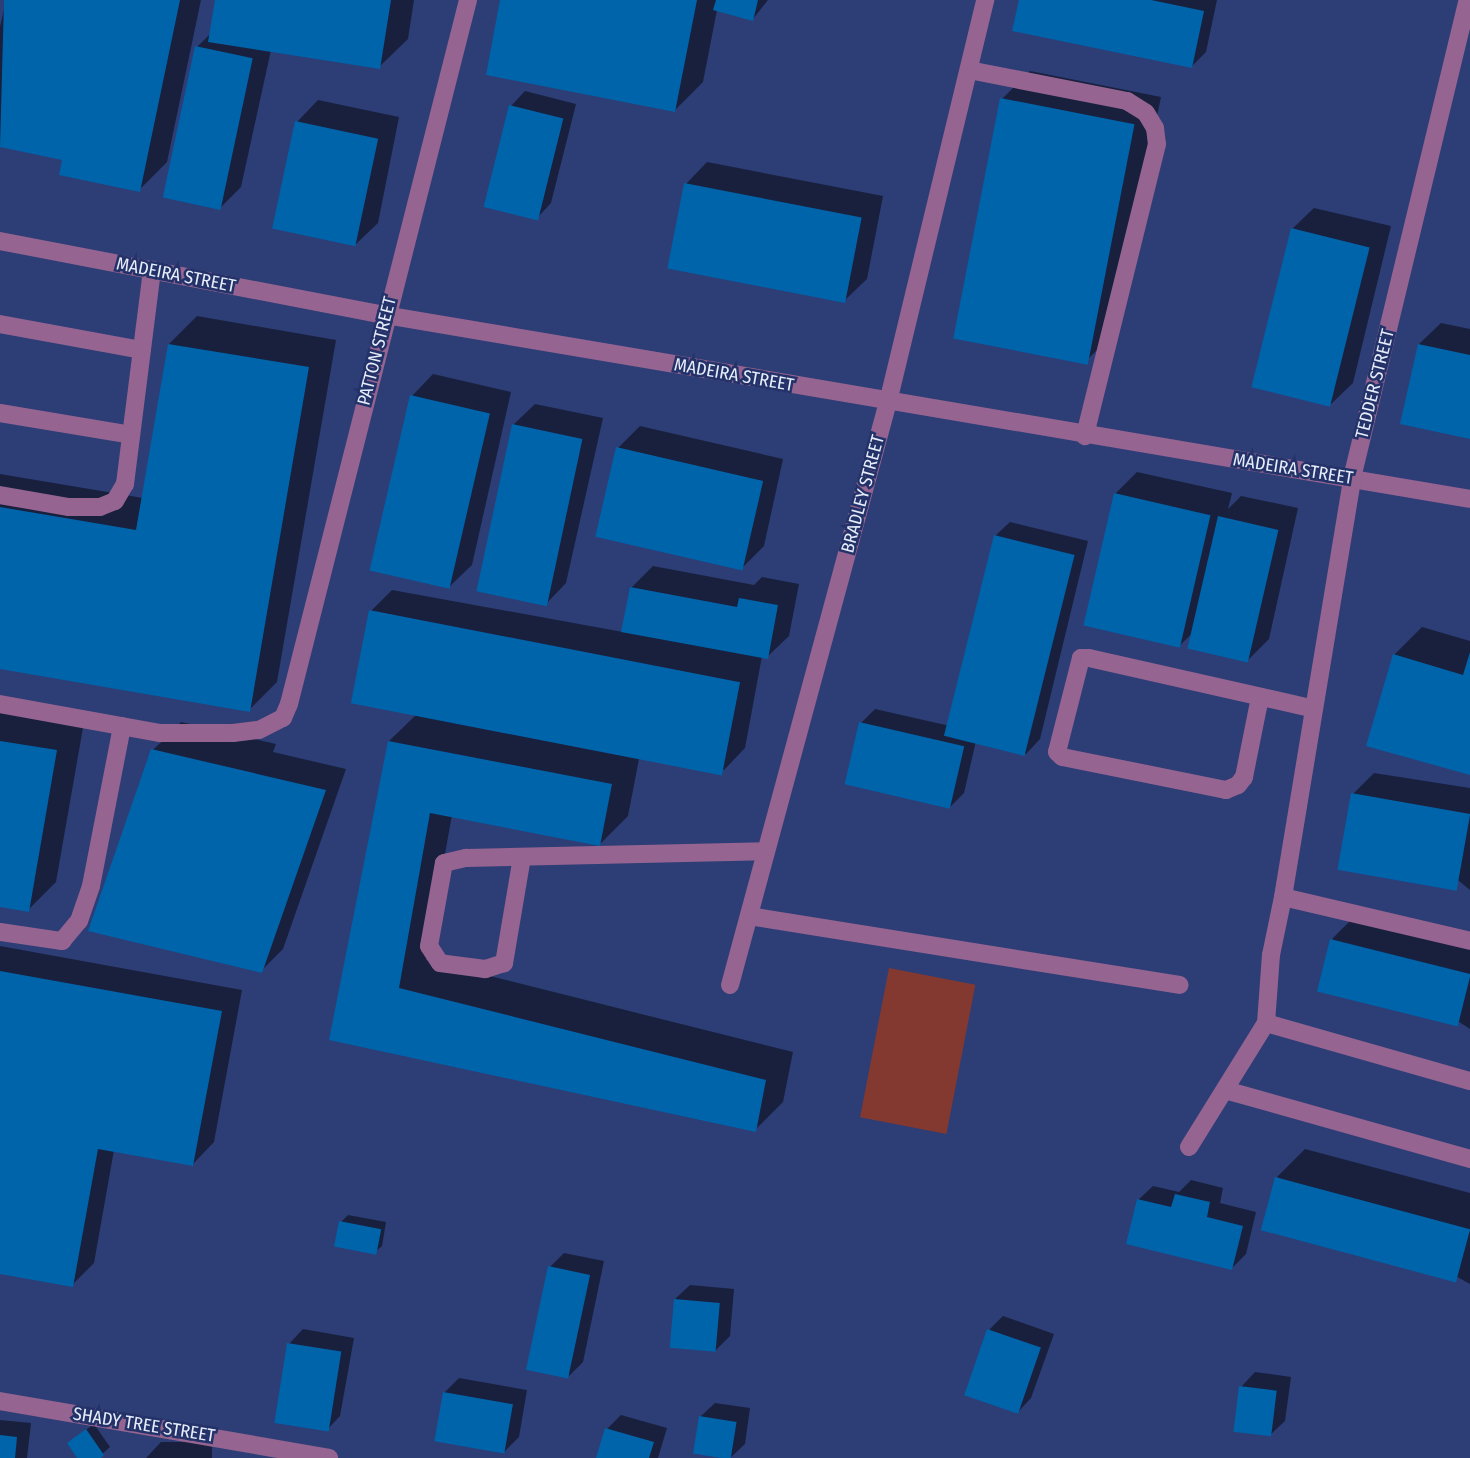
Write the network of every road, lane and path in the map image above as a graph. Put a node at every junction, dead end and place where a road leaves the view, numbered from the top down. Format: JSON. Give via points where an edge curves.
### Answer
{"nodes":[{"id":1,"x":468,"y":0,"type":"edge"},
{"id":2,"x":985,"y":0,"type":"edge"},
{"id":3,"x":1468,"y":0,"type":"edge"},
{"id":4,"x":969,"y":70,"type":"junction"},
{"id":5,"x":0,"y":241,"type":"edge"},
{"id":6,"x":152,"y":270,"type":"junction"},
{"id":7,"x":386,"y":315,"type":"junction"},
{"id":8,"x":0,"y":324,"type":"edge"},
{"id":9,"x":142,"y":349,"type":"junction"},
{"id":10,"x":888,"y":402,"type":"junction"},
{"id":11,"x":0,"y":413,"type":"edge"},
{"id":12,"x":131,"y":435,"type":"junction"},
{"id":13,"x":1085,"y":436,"type":"junction"},
{"id":14,"x":1352,"y":478,"type":"junction"},
{"id":15,"x":0,"y":495,"type":"edge"},
{"id":16,"x":1470,"y":499,"type":"edge"},
{"id":17,"x":1260,"y":697,"type":"junction"},
{"id":18,"x":0,"y":704,"type":"edge"},
{"id":19,"x":1310,"y":708,"type":"junction"},
{"id":20,"x":122,"y":726,"type":"junction"},
{"id":21,"x":766,"y":851,"type":"junction"},
{"id":22,"x":522,"y":857,"type":"junction"},
{"id":23,"x":1283,"y":897,"type":"junction"},
{"id":24,"x":749,"y":916,"type":"junction"},
{"id":25,"x":0,"y":932,"type":"edge"},
{"id":26,"x":1470,"y":941,"type":"edge"},
{"id":27,"x":730,"y":985,"type":"dead end"},
{"id":28,"x":1179,"y":985,"type":"dead end"},
{"id":29,"x":1266,"y":1023,"type":"junction"},
{"id":30,"x":1470,"y":1080,"type":"edge"},
{"id":31,"x":1225,"y":1090,"type":"junction"},
{"id":32,"x":1189,"y":1147,"type":"dead end"},
{"id":33,"x":1470,"y":1159,"type":"edge"},
{"id":34,"x":0,"y":1401,"type":"edge"},
{"id":35,"x":237,"y":1450,"type":"edge"},
{"id":36,"x":329,"y":1458,"type":"edge"}],
"edges":[{"from":1,"to":7,"type":"street","name":"PATTON STREET"},
{"from":2,"to":4,"type":"street","name":"BRADLEY STREET"},
{"from":3,"to":14,"type":"street","name":"TEDDER STREET"},
{"from":4,"to":10,"type":"street","name":"BRADLEY STREET"},
{"from":4,"to":13,"type":"street","via":[[1127,101],[1146,113],[1155,128],[1157,144]]},
{"from":5,"to":6,"type":"street","name":"MADEIRA STREET"},
{"from":6,"to":7,"type":"street","name":"MADEIRA STREET"},
{"from":6,"to":9,"type":"street"},
{"from":7,"to":10,"type":"street","name":"MADEIRA STREET"},
{"from":7,"to":20,"type":"street","name":"PATTON STREET","via":[[283,719],[259,730],[160,733]]},
{"from":8,"to":9,"type":"street"},
{"from":9,"to":12,"type":"street"},
{"from":10,"to":13,"type":"street","name":"MADEIRA STREET"},
{"from":10,"to":21,"type":"street","name":"BRADLEY STREET"},
{"from":11,"to":12,"type":"street"},
{"from":12,"to":15,"type":"street","via":[[125,484],[115,501],[100,507],[69,507]]},
{"from":13,"to":14,"type":"street","name":"MADEIRA STREET"},
{"from":14,"to":16,"type":"street","name":"MADEIRA STREET"},
{"from":14,"to":19,"type":"street","name":"TEDDER STREET"},
{"from":17,"to":17,"type":"street","via":[[1081,658],[1057,752],[1062,757],[1226,790],[1244,777]]},
{"from":17,"to":19,"type":"street"},
{"from":18,"to":20,"type":"street"},
{"from":19,"to":23,"type":"street","name":"TEDDER STREET"},
{"from":20,"to":25,"type":"street","via":[[91,886],[79,921],[62,941]]},
{"from":21,"to":22,"type":"street"},
{"from":21,"to":24,"type":"street","name":"BRADLEY STREET"},
{"from":22,"to":22,"type":"street","via":[[444,863],[437,882],[429,946],[440,963],[485,969],[504,963]]},
{"from":23,"to":26,"type":"street"},
{"from":23,"to":29,"type":"street","name":"TEDDER STREET","via":[[1271,955]]},
{"from":24,"to":27,"type":"street","name":"BRADLEY STREET"},
{"from":24,"to":28,"type":"street"},
{"from":29,"to":30,"type":"street"},
{"from":29,"to":31,"type":"street"},
{"from":31,"to":32,"type":"street"},
{"from":31,"to":33,"type":"street"},
{"from":34,"to":35,"type":"street","name":"SHADY TREE STREET"},
{"from":35,"to":36,"type":"street","name":"SHADY TREE STREET"}]}
